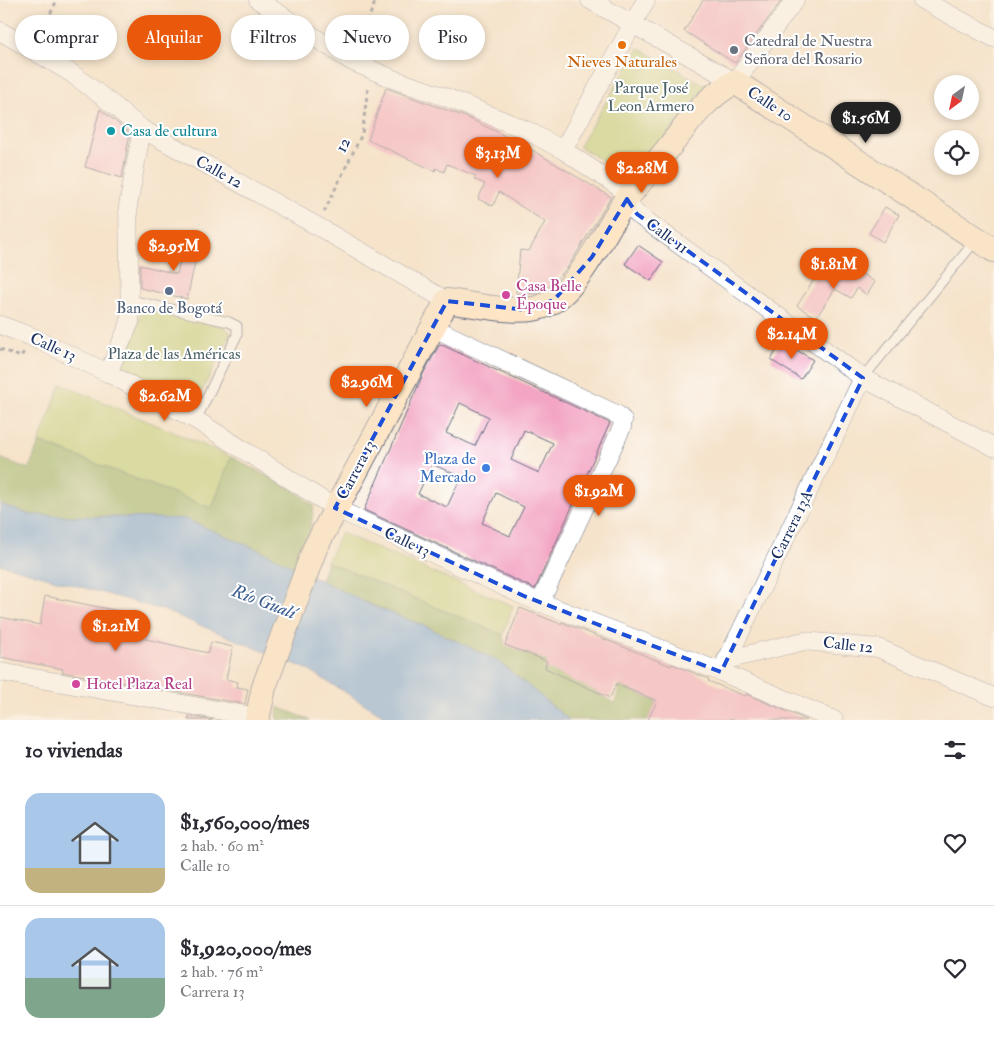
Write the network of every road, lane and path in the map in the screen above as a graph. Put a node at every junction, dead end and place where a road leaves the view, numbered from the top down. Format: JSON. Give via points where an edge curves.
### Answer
{"nodes":[{"id":1,"x":57,"y":0,"type":"edge"},
{"id":2,"x":258,"y":0,"type":"edge"},
{"id":3,"x":376,"y":0,"type":"edge"},
{"id":4,"x":590,"y":0,"type":"edge"},
{"id":5,"x":646,"y":0,"type":"edge"},
{"id":6,"x":795,"y":0,"type":"edge"},
{"id":7,"x":922,"y":0,"type":"edge"},
{"id":8,"x":50,"y":15,"type":"edge"},
{"id":9,"x":633,"y":24,"type":"junction"},
{"id":10,"x":0,"y":31,"type":"edge"},
{"id":11,"x":994,"y":38,"type":"edge"},
{"id":12,"x":15,"y":39,"type":"edge"},
{"id":13,"x":50,"y":60,"type":"edge"},
{"id":14,"x":351,"y":61,"type":"junction"},
{"id":15,"x":370,"y":69,"type":"junction"},
{"id":16,"x":735,"y":82,"type":"junction"},
{"id":17,"x":142,"y":129,"type":"junction"},
{"id":18,"x":563,"y":150,"type":"junction"},
{"id":19,"x":627,"y":199,"type":"junction"},
{"id":20,"x":318,"y":226,"type":"junction"},
{"id":21,"x":985,"y":245,"type":"edge"},
{"id":22,"x":130,"y":300,"type":"junction"},
{"id":23,"x":447,"y":301,"type":"junction"},
{"id":24,"x":0,"y":325,"type":"edge"},
{"id":25,"x":432,"y":327,"type":"junction"},
{"id":26,"x":108,"y":373,"type":"junction"},
{"id":27,"x":863,"y":378,"type":"junction"},
{"id":28,"x":196,"y":420,"type":"junction"},
{"id":29,"x":994,"y":447,"type":"edge"},
{"id":30,"x":335,"y":508,"type":"junction"},
{"id":31,"x":540,"y":603,"type":"junction"},
{"id":32,"x":723,"y":666,"type":"junction"},
{"id":33,"x":0,"y":672,"type":"edge"},
{"id":34,"x":994,"y":697,"type":"edge"},
{"id":35,"x":257,"y":719,"type":"edge"},
{"id":36,"x":834,"y":720,"type":"edge"}],
"edges":[{"from":1,"to":8,"type":"path"},
{"from":2,"to":14,"type":"street","name":"Calle 11"},
{"from":3,"to":14,"type":"path"},
{"from":4,"to":9,"type":"street","name":"Calle 10"},
{"from":5,"to":9,"type":"street"},
{"from":6,"to":16,"type":"street"},
{"from":7,"to":11,"type":"street"},
{"from":9,"to":16,"type":"street","name":"Calle 10"},
{"from":9,"to":18,"type":"street"},
{"from":10,"to":12,"type":"street","name":"Calle 12"},
{"from":13,"to":17,"type":"street","name":"Calle 12"},
{"from":14,"to":15,"type":"street","name":"Calle 11"},
{"from":15,"to":18,"type":"street","name":"Calle 11","via":[[504,120]]},
{"from":15,"to":20,"type":"path","name":"12","via":[[362,134]]},
{"from":16,"to":19,"type":"street","via":[[708,100]]},
{"from":16,"to":21,"type":"street","name":"Calle 10"},
{"from":17,"to":20,"type":"street","name":"Calle 12"},
{"from":17,"to":22,"type":"street","via":[[128,206]]},
{"from":18,"to":19,"type":"street","name":"Calle 11","via":[[619,187]]},
{"from":19,"to":23,"type":"street","via":[[592,257],[568,287],[542,307],[526,310]]},
{"from":19,"to":27,"type":"street","name":"Calle 11","via":[[637,214]]},
{"from":20,"to":23,"type":"street","name":"Calle 12"},
{"from":21,"to":27,"type":"lane"},
{"from":22,"to":26,"type":"street","via":[[130,322]]},
{"from":22,"to":28,"type":"lane","via":[[237,326],[237,335]]},
{"from":23,"to":25,"type":"street","name":"Carrera 13"},
{"from":24,"to":26,"type":"street","name":"Calle 13"},
{"from":25,"to":30,"type":"street","name":"Carrera 13"},
{"from":25,"to":31,"type":"street","via":[[623,420]]},
{"from":26,"to":28,"type":"street","name":"Calle 13"},
{"from":27,"to":29,"type":"street","name":"Calle 11"},
{"from":27,"to":32,"type":"street","name":"Carrera 13A"},
{"from":28,"to":30,"type":"street","name":"Calle 13"},
{"from":30,"to":31,"type":"street","name":"Calle 13"},
{"from":30,"to":35,"type":"street","name":"Carrera 13","via":[[314,548],[264,687]]},
{"from":31,"to":32,"type":"street","name":"Calle 13"},
{"from":32,"to":34,"type":"street","name":"Calle 12","via":[[804,640],[878,648]]},
{"from":32,"to":36,"type":"street","name":"Calle 13"},
{"from":33,"to":35,"type":"street"}]}
